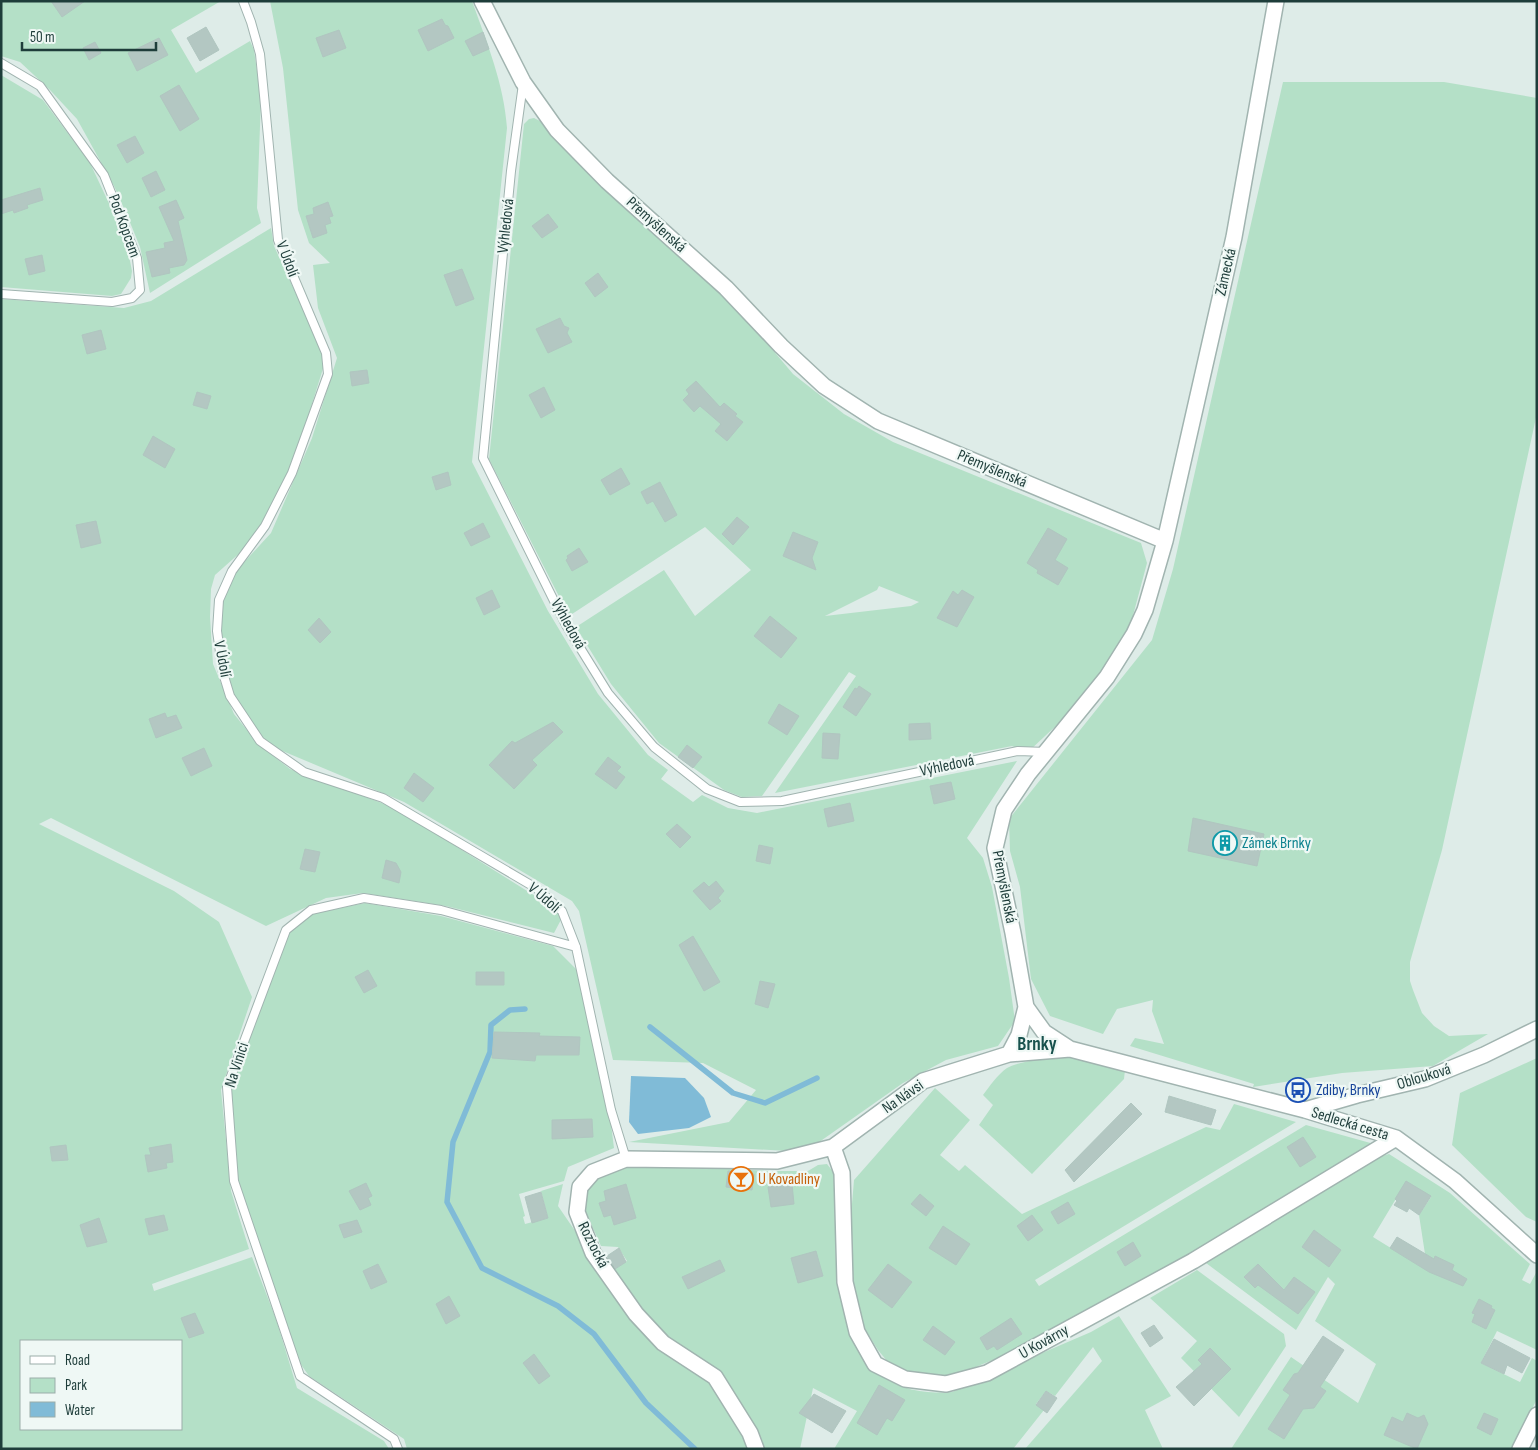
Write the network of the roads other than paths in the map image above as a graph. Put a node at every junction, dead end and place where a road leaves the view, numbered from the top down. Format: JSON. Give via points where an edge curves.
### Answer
{"nodes":[{"id":1,"x":243,"y":1,"type":"edge"},
{"id":2,"x":482,"y":1,"type":"edge"},
{"id":3,"x":1276,"y":1,"type":"edge"},
{"id":4,"x":1,"y":63,"type":"edge"},
{"id":5,"x":523,"y":82,"type":"junction"},
{"id":6,"x":1,"y":294,"type":"edge"},
{"id":7,"x":1165,"y":541,"type":"junction"},
{"id":8,"x":1046,"y":752,"type":"junction"},
{"id":9,"x":576,"y":947,"type":"junction"},
{"id":10,"x":1026,"y":1007,"type":"junction"},
{"id":11,"x":1537,"y":1029,"type":"edge"},
{"id":12,"x":1070,"y":1049,"type":"junction"},
{"id":13,"x":1009,"y":1054,"type":"junction"},
{"id":14,"x":1305,"y":1110,"type":"junction"},
{"id":15,"x":1396,"y":1138,"type":"junction"},
{"id":16,"x":833,"y":1147,"type":"junction"},
{"id":17,"x":626,"y":1159,"type":"junction"},
{"id":18,"x":1537,"y":1255,"type":"edge"},
{"id":19,"x":1537,"y":1415,"type":"edge"},
{"id":20,"x":398,"y":1449,"type":"edge"},
{"id":21,"x":756,"y":1449,"type":"edge"},
{"id":22,"x":1520,"y":1449,"type":"edge"}],
"edges":[{"from":1,"to":9,"type":"lane","name":"V Údolí","via":[[260,54],[278,240],[326,353],[328,374],[292,473],[265,526],[232,571],[220,600],[217,631],[230,696],[260,741],[304,772],[383,798],[536,888],[562,911]]},
{"from":2,"to":5,"type":"street","name":"Přemyšlenská"},
{"from":3,"to":7,"type":"street","name":"Zámecká","via":[[1234,237]]},
{"from":4,"to":6,"type":"lane","name":"Pod Kopcem","via":[[40,86],[104,175],[137,258],[140,290],[132,298],[112,302]]},
{"from":5,"to":7,"type":"street","name":"Přemyšlenská","via":[[557,130],[607,182],[726,288],[824,386],[878,421]]},
{"from":5,"to":8,"type":"lane","name":"Výhledová","via":[[511,171],[483,458],[566,625],[608,694],[654,748],[707,789],[740,802],[782,801],[1018,751]]},
{"from":7,"to":8,"type":"street","name":"Přemyšlenská","via":[[1145,610],[1134,634],[1107,677]]},
{"from":8,"to":10,"type":"street","name":"Přemyšlenská","via":[[1004,810],[995,848]]},
{"from":9,"to":17,"type":"lane","name":"V Údolí","via":[[611,1110]]},
{"from":9,"to":20,"type":"lane","name":"Na Vinici","via":[[441,910],[364,898],[312,910],[286,930],[227,1087],[234,1181],[300,1376],[394,1439]]},
{"from":10,"to":12,"type":"street","via":[[1044,1032]]},
{"from":10,"to":13,"type":"street","via":[[1019,1036]]},
{"from":11,"to":14,"type":"street","name":"Oblouková","via":[[1425,1079]]},
{"from":12,"to":13,"type":"street","name":"Na Návsi"},
{"from":12,"to":14,"type":"street","name":"Sedlecká cesta"},
{"from":13,"to":16,"type":"street","name":"Na Návsi","via":[[923,1081]]},
{"from":14,"to":15,"type":"street","name":"Sedlecká cesta"},
{"from":15,"to":16,"type":"street","name":"U Kovárny","via":[[1176,1271],[987,1373],[946,1384],[906,1379],[875,1364],[857,1332],[845,1282],[842,1173]]},
{"from":15,"to":18,"type":"street","name":"Sedlecká cesta","via":[[1454,1181]]},
{"from":16,"to":17,"type":"street","name":"Roztocká","via":[[777,1161]]},
{"from":17,"to":21,"type":"street","name":"Roztocká","via":[[593,1172],[580,1187],[576,1212],[593,1253],[636,1314],[663,1343],[715,1378],[750,1433]]},
{"from":19,"to":22,"type":"street"}]}
